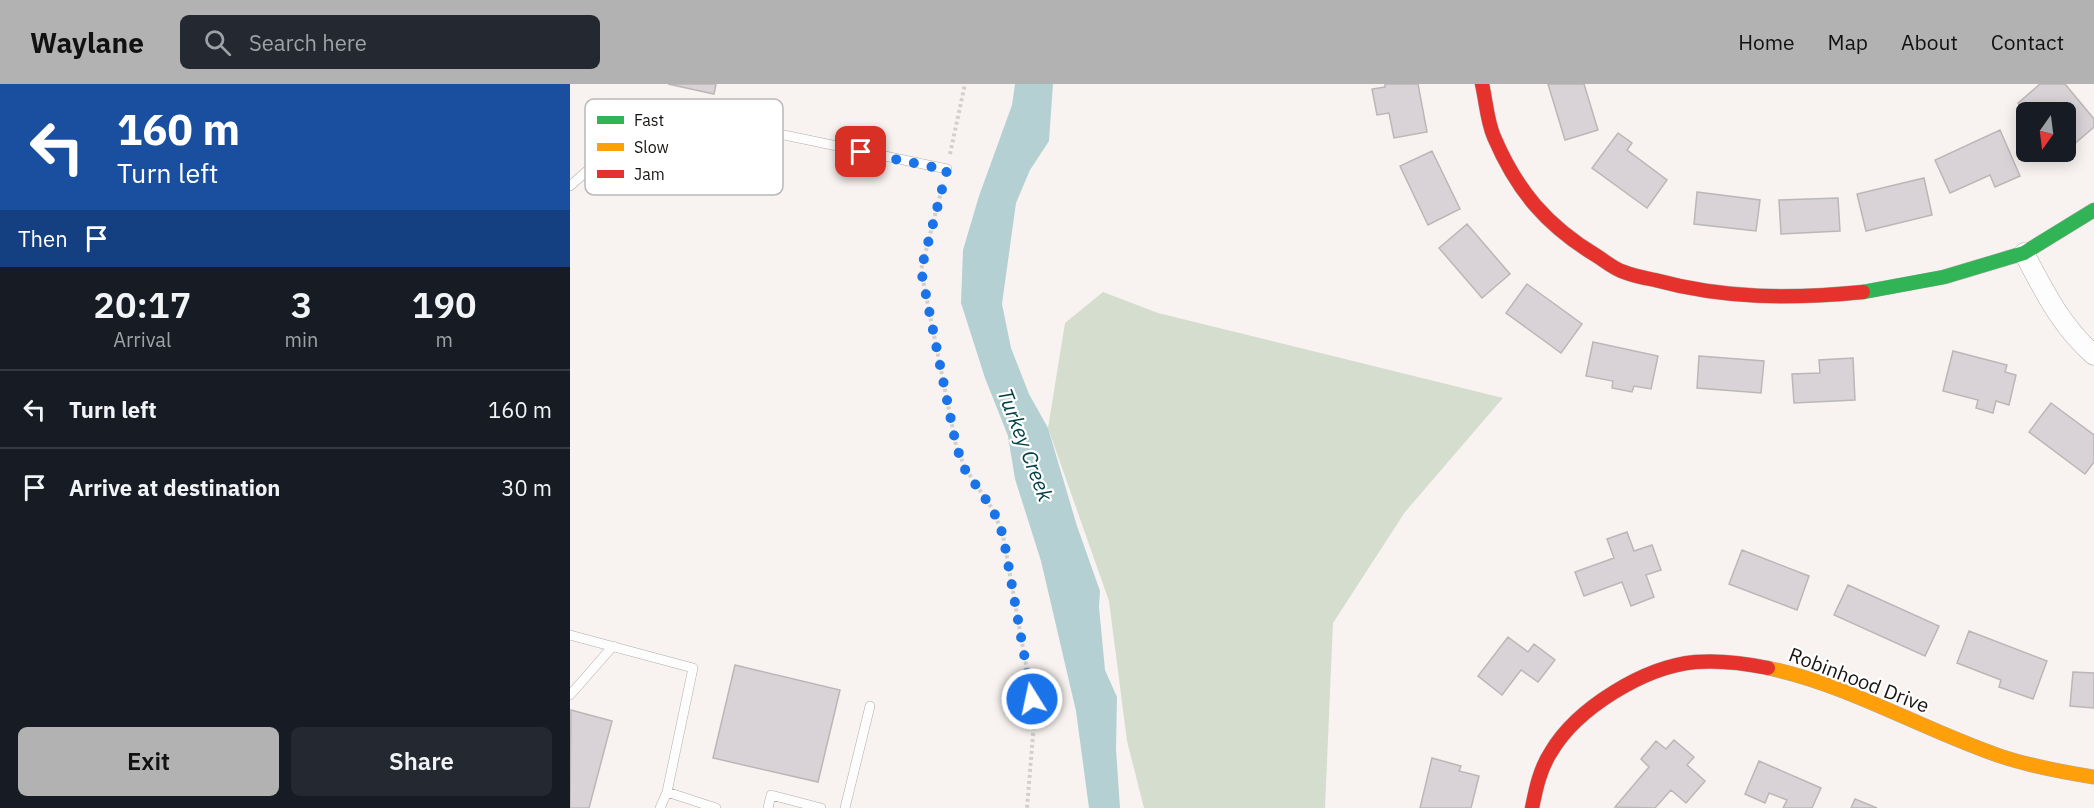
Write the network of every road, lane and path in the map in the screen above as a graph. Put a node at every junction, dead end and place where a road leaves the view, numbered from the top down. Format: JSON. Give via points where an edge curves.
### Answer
{"nodes":[{"id":1,"x":965,"y":84,"type":"edge"},
{"id":2,"x":1482,"y":84,"type":"edge"},
{"id":3,"x":783,"y":135,"type":"edge"},
{"id":4,"x":947,"y":170,"type":"junction"},
{"id":5,"x":585,"y":173,"type":"edge"},
{"id":6,"x":570,"y":186,"type":"edge"},
{"id":7,"x":2094,"y":210,"type":"edge"},
{"id":8,"x":2024,"y":253,"type":"junction"},
{"id":9,"x":2094,"y":355,"type":"edge"},
{"id":10,"x":570,"y":635,"type":"edge"},
{"id":11,"x":612,"y":646,"type":"junction"},
{"id":12,"x":570,"y":695,"type":"edge"},
{"id":13,"x":870,"y":706,"type":"dead end"},
{"id":14,"x":2094,"y":777,"type":"edge"},
{"id":15,"x":667,"y":792,"type":"junction"},
{"id":16,"x":660,"y":808,"type":"edge"},
{"id":17,"x":716,"y":808,"type":"edge"},
{"id":18,"x":768,"y":808,"type":"edge"},
{"id":19,"x":821,"y":808,"type":"edge"},
{"id":20,"x":845,"y":808,"type":"edge"},
{"id":21,"x":1027,"y":808,"type":"edge"},
{"id":22,"x":1532,"y":808,"type":"edge"}],
"edges":[{"from":1,"to":4,"type":"path"},
{"from":2,"to":8,"type":"street","via":[[1493,135],[1529,199],[1543,216],[1623,272],[1691,290],[1813,297],[1880,290],[1944,277]]},
{"from":3,"to":4,"type":"lane"},
{"from":4,"to":21,"type":"path","via":[[921,270],[956,445],[964,468],[993,510],[1003,535],[1032,699],[1034,722]]},
{"from":5,"to":6,"type":"lane"},
{"from":7,"to":8,"type":"street"},
{"from":8,"to":9,"type":"street","via":[[2056,315]]},
{"from":10,"to":11,"type":"lane"},
{"from":11,"to":12,"type":"lane"},
{"from":11,"to":15,"type":"lane","via":[[693,668]]},
{"from":13,"to":20,"type":"lane"},
{"from":14,"to":22,"type":"street","name":"Robinhood Drive","via":[[2044,769],[1996,755],[1802,675],[1758,664],[1713,660],[1668,666],[1633,679],[1575,721],[1549,752],[1535,786]]},
{"from":15,"to":16,"type":"lane"},
{"from":15,"to":17,"type":"lane"},
{"from":18,"to":19,"type":"lane","via":[[771,795]]}]}
